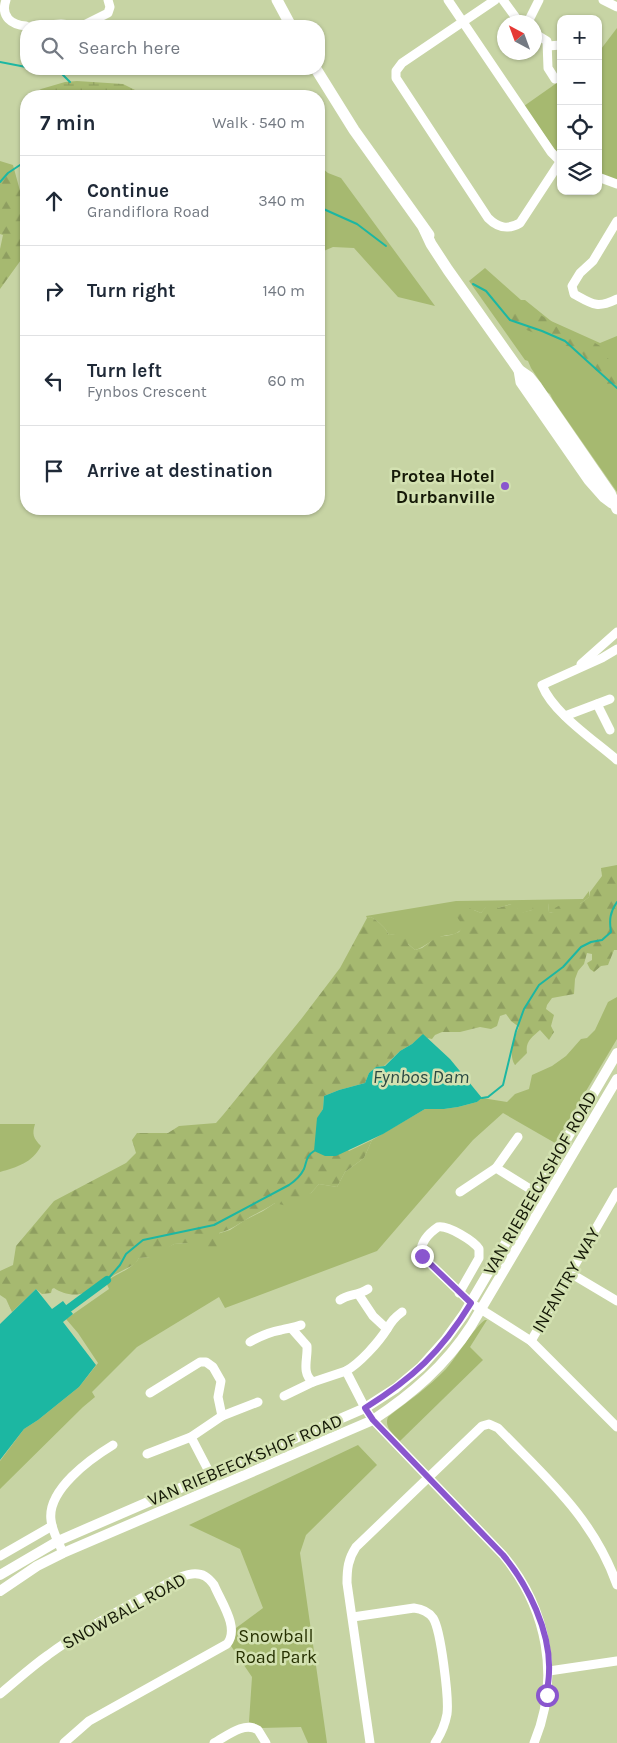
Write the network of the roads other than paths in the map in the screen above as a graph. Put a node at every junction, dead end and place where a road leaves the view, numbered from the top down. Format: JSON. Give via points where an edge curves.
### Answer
{"nodes":[{"id":1,"x":6,"y":0,"type":"edge"},
{"id":2,"x":108,"y":0,"type":"edge"},
{"id":3,"x":277,"y":0,"type":"edge"},
{"id":4,"x":448,"y":0,"type":"edge"},
{"id":5,"x":495,"y":0,"type":"edge"},
{"id":6,"x":504,"y":0,"type":"edge"},
{"id":7,"x":539,"y":0,"type":"edge"},
{"id":8,"x":603,"y":0,"type":"edge"},
{"id":9,"x":617,"y":6,"type":"edge"},
{"id":10,"x":514,"y":15,"type":"edge"},
{"id":11,"x":532,"y":15,"type":"edge"},
{"id":12,"x":95,"y":20,"type":"edge"},
{"id":13,"x":288,"y":20,"type":"edge"},
{"id":14,"x":463,"y":22,"type":"junction"},
{"id":15,"x":20,"y":25,"type":"edge"},
{"id":16,"x":542,"y":37,"type":"edge"},
{"id":17,"x":557,"y":45,"type":"edge"},
{"id":18,"x":548,"y":46,"type":"junction"},
{"id":19,"x":320,"y":75,"type":"edge"},
{"id":20,"x":555,"y":79,"type":"dead end"},
{"id":21,"x":557,"y":158,"type":"edge"},
{"id":22,"x":557,"y":168,"type":"edge"},
{"id":23,"x":602,"y":179,"type":"edge"},
{"id":24,"x":617,"y":184,"type":"edge"},
{"id":25,"x":617,"y":221,"type":"edge"},
{"id":26,"x":617,"y":299,"type":"edge"},
{"id":27,"x":615,"y":506,"type":"edge"},
{"id":28,"x":617,"y":632,"type":"edge"},
{"id":29,"x":617,"y":648,"type":"edge"},
{"id":30,"x":575,"y":670,"type":"junction"},
{"id":31,"x":610,"y":699,"type":"dead end"},
{"id":32,"x":597,"y":704,"type":"junction"},
{"id":33,"x":566,"y":716,"type":"junction"},
{"id":34,"x":610,"y":730,"type":"dead end"},
{"id":35,"x":617,"y":760,"type":"edge"},
{"id":36,"x":617,"y":1053,"type":"edge"},
{"id":37,"x":617,"y":1079,"type":"edge"},
{"id":38,"x":518,"y":1137,"type":"dead end"},
{"id":39,"x":496,"y":1168,"type":"junction"},
{"id":40,"x":554,"y":1185,"type":"junction"},
{"id":41,"x":460,"y":1192,"type":"dead end"},
{"id":42,"x":535,"y":1192,"type":"junction"},
{"id":43,"x":617,"y":1192,"type":"edge"},
{"id":44,"x":535,"y":1218,"type":"junction"},
{"id":45,"x":570,"y":1274,"type":"junction"},
{"id":46,"x":368,"y":1289,"type":"dead end"},
{"id":47,"x":459,"y":1293,"type":"junction"},
{"id":48,"x":359,"y":1295,"type":"junction"},
{"id":49,"x":340,"y":1300,"type":"dead end"},
{"id":50,"x":617,"y":1301,"type":"edge"},
{"id":51,"x":471,"y":1303,"type":"junction"},
{"id":52,"x":481,"y":1310,"type":"junction"},
{"id":53,"x":402,"y":1312,"type":"dead end"},
{"id":54,"x":387,"y":1329,"type":"junction"},
{"id":55,"x":531,"y":1341,"type":"junction"},
{"id":56,"x":250,"y":1342,"type":"dead end"},
{"id":57,"x":346,"y":1371,"type":"junction"},
{"id":58,"x":313,"y":1382,"type":"junction"},
{"id":59,"x":150,"y":1393,"type":"dead end"},
{"id":60,"x":284,"y":1396,"type":"dead end"},
{"id":61,"x":258,"y":1402,"type":"dead end"},
{"id":62,"x":365,"y":1408,"type":"junction"},
{"id":63,"x":222,"y":1416,"type":"junction"},
{"id":64,"x":373,"y":1420,"type":"junction"},
{"id":65,"x":617,"y":1427,"type":"edge"},
{"id":66,"x":191,"y":1437,"type":"junction"},
{"id":67,"x":113,"y":1445,"type":"dead end"},
{"id":68,"x":147,"y":1454,"type":"dead end"},
{"id":69,"x":211,"y":1475,"type":"junction"},
{"id":70,"x":428,"y":1477,"type":"junction"},
{"id":71,"x":217,"y":1487,"type":"junction"},
{"id":72,"x":52,"y":1526,"type":"junction"},
{"id":73,"x":58,"y":1541,"type":"junction"},
{"id":74,"x":63,"y":1553,"type":"junction"},
{"id":75,"x":0,"y":1556,"type":"edge"},
{"id":76,"x":0,"y":1575,"type":"edge"},
{"id":77,"x":617,"y":1585,"type":"edge"},
{"id":78,"x":0,"y":1591,"type":"edge"},
{"id":79,"x":353,"y":1617,"type":"junction"},
{"id":80,"x":617,"y":1661,"type":"edge"},
{"id":81,"x":549,"y":1671,"type":"junction"},
{"id":82,"x":0,"y":1694,"type":"edge"},
{"id":83,"x":64,"y":1743,"type":"edge"},
{"id":84,"x":214,"y":1743,"type":"edge"},
{"id":85,"x":266,"y":1743,"type":"edge"},
{"id":86,"x":370,"y":1743,"type":"edge"},
{"id":87,"x":435,"y":1743,"type":"edge"},
{"id":88,"x":534,"y":1743,"type":"edge"}],
"edges":[{"from":1,"to":15,"type":"street","via":[[2,7],[5,18],[11,24]]},
{"from":2,"to":12,"type":"street","via":[[108,13]]},
{"from":3,"to":13,"type":"main road"},
{"from":4,"to":14,"type":"street"},
{"from":5,"to":14,"type":"street"},
{"from":6,"to":10,"type":"street"},
{"from":7,"to":11,"type":"street"},
{"from":8,"to":9,"type":"street"},
{"from":14,"to":21,"type":"street"},
{"from":14,"to":22,"type":"street","via":[[402,63],[396,70],[396,78],[488,218],[498,226],[514,227],[520,223]]},
{"from":16,"to":18,"type":"street"},
{"from":17,"to":18,"type":"street"},
{"from":18,"to":20,"type":"street","via":[[548,68]]},
{"from":19,"to":27,"type":"main road","via":[[519,370],[521,382],[589,480]]},
{"from":23,"to":24,"type":"street"},
{"from":25,"to":26,"type":"street","via":[[593,261],[572,286],[574,294],[596,305]]},
{"from":28,"to":30,"type":"street"},
{"from":29,"to":30,"type":"street"},
{"from":30,"to":33,"type":"street","via":[[542,685],[550,701]]},
{"from":31,"to":32,"type":"street"},
{"from":32,"to":33,"type":"street"},
{"from":32,"to":34,"type":"street"},
{"from":33,"to":35,"type":"street"},
{"from":36,"to":42,"type":"street","name":"VAN RIEBEECKSHOF ROAD"},
{"from":37,"to":40,"type":"street","name":"VAN RIEBEECKSHOF ROAD"},
{"from":38,"to":39,"type":"street"},
{"from":39,"to":41,"type":"street"},
{"from":39,"to":42,"type":"street"},
{"from":40,"to":42,"type":"street"},
{"from":40,"to":44,"type":"street","name":"VAN RIEBEECKSHOF ROAD"},
{"from":42,"to":44,"type":"street"},
{"from":42,"to":51,"type":"street","name":"VAN RIEBEECKSHOF ROAD"},
{"from":43,"to":45,"type":"street","name":"INFANTRY WAY"},
{"from":44,"to":52,"type":"street","name":"VAN RIEBEECKSHOF ROAD"},
{"from":45,"to":50,"type":"street"},
{"from":45,"to":55,"type":"street","name":"INFANTRY WAY"},
{"from":46,"to":48,"type":"street"},
{"from":47,"to":47,"type":"street","via":[[421,1253],[422,1245],[438,1227],[448,1228],[479,1249],[479,1258]]},
{"from":47,"to":51,"type":"street"},
{"from":48,"to":49,"type":"street"},
{"from":48,"to":54,"type":"street"},
{"from":51,"to":52,"type":"street"},
{"from":51,"to":62,"type":"street","name":"VAN RIEBEECKSHOF ROAD","via":[[421,1367]]},
{"from":52,"to":55,"type":"street"},
{"from":52,"to":64,"type":"street","name":"VAN RIEBEECKSHOF ROAD","via":[[460,1343],[433,1374],[406,1398]]},
{"from":53,"to":54,"type":"street"},
{"from":54,"to":57,"type":"street"},
{"from":55,"to":65,"type":"street"},
{"from":56,"to":58,"type":"street","via":[[272,1332],[296,1327],[307,1346],[306,1366],[308,1378]]},
{"from":57,"to":58,"type":"street"},
{"from":57,"to":62,"type":"street"},
{"from":58,"to":60,"type":"street"},
{"from":59,"to":63,"type":"street","via":[[200,1362],[206,1362],[213,1367],[221,1382],[218,1397]]},
{"from":61,"to":63,"type":"street"},
{"from":62,"to":64,"type":"street"},
{"from":62,"to":69,"type":"street","name":"VAN RIEBEECKSHOF ROAD"},
{"from":63,"to":66,"type":"street"},
{"from":64,"to":70,"type":"street"},
{"from":64,"to":71,"type":"street","name":"VAN RIEBEECKSHOF ROAD"},
{"from":66,"to":68,"type":"street"},
{"from":66,"to":69,"type":"street"},
{"from":67,"to":72,"type":"street","via":[[80,1468],[57,1496],[50,1517]]},
{"from":69,"to":71,"type":"street"},
{"from":69,"to":73,"type":"street","name":"VAN RIEBEECKSHOF ROAD"},
{"from":70,"to":77,"type":"street","via":[[479,1428],[485,1424],[495,1426],[577,1510],[600,1546]]},
{"from":70,"to":79,"type":"street","via":[[351,1555],[347,1572]]},
{"from":70,"to":81,"type":"street","via":[[519,1575],[538,1614]]},
{"from":71,"to":74,"type":"street","name":"VAN RIEBEECKSHOF ROAD"},
{"from":72,"to":73,"type":"street"},
{"from":72,"to":75,"type":"street"},
{"from":73,"to":74,"type":"street"},
{"from":73,"to":76,"type":"street","name":"VAN RIEBEECKSHOF ROAD"},
{"from":74,"to":78,"type":"street","name":"VAN RIEBEECKSHOF ROAD"},
{"from":79,"to":86,"type":"street"},
{"from":79,"to":87,"type":"street","via":[[414,1608],[427,1611],[432,1616],[438,1629],[447,1705],[444,1726]]},
{"from":80,"to":81,"type":"street"},
{"from":81,"to":88,"type":"street","via":[[544,1709]]},
{"from":82,"to":83,"type":"street","name":"SNOWBALL ROAD","via":[[35,1664],[94,1624],[173,1581],[191,1574],[205,1575],[214,1585],[232,1625],[232,1637],[227,1644],[89,1721]]},
{"from":84,"to":85,"type":"street","via":[[248,1726],[258,1730]]}]}
